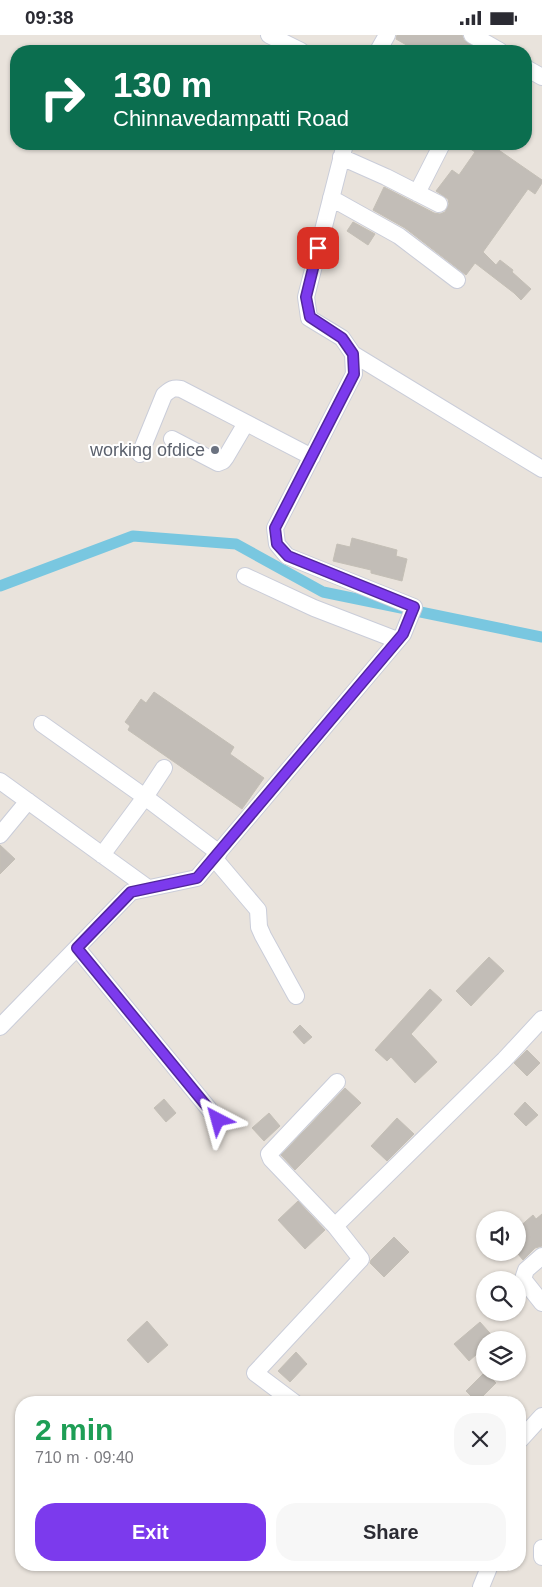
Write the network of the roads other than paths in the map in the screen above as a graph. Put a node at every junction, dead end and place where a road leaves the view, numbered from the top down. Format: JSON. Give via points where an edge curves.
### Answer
{"nodes":[{"id":1,"x":269,"y":35,"type":"edge"},
{"id":2,"x":289,"y":45,"type":"edge"},
{"id":3,"x":439,"y":150,"type":"edge"},
{"id":4,"x":343,"y":151,"type":"edge"},
{"id":5,"x":417,"y":193,"type":"junction"},
{"id":6,"x":331,"y":198,"type":"junction"},
{"id":7,"x":439,"y":205,"type":"dead end"},
{"id":8,"x":457,"y":279,"type":"dead end"},
{"id":9,"x":353,"y":354,"type":"junction"},
{"id":10,"x":246,"y":423,"type":"junction"},
{"id":11,"x":172,"y":439,"type":"dead end"},
{"id":12,"x":140,"y":454,"type":"dead end"},
{"id":13,"x":312,"y":457,"type":"junction"},
{"id":14,"x":542,"y":469,"type":"edge"},
{"id":15,"x":245,"y":576,"type":"dead end"},
{"id":16,"x":400,"y":637,"type":"junction"},
{"id":17,"x":42,"y":724,"type":"dead end"},
{"id":18,"x":164,"y":768,"type":"dead end"},
{"id":19,"x":0,"y":781,"type":"edge"},
{"id":20,"x":144,"y":797,"type":"junction"},
{"id":21,"x":28,"y":801,"type":"junction"},
{"id":22,"x":0,"y":835,"type":"edge"},
{"id":23,"x":102,"y":855,"type":"junction"},
{"id":24,"x":216,"y":856,"type":"junction"},
{"id":25,"x":148,"y":888,"type":"junction"},
{"id":26,"x":77,"y":948,"type":"junction"},
{"id":27,"x":296,"y":996,"type":"dead end"},
{"id":28,"x":542,"y":1019,"type":"edge"},
{"id":29,"x":0,"y":1027,"type":"edge"},
{"id":30,"x":337,"y":1082,"type":"dead end"},
{"id":31,"x":218,"y":1120,"type":"dead end"},
{"id":32,"x":335,"y":1226,"type":"junction"},
{"id":33,"x":542,"y":1255,"type":"edge"},
{"id":34,"x":542,"y":1303,"type":"edge"},
{"id":35,"x":286,"y":1396,"type":"edge"},
{"id":36,"x":542,"y":1416,"type":"edge"},
{"id":37,"x":526,"y":1433,"type":"edge"},
{"id":38,"x":542,"y":1548,"type":"edge"},
{"id":39,"x":542,"y":1557,"type":"edge"},
{"id":40,"x":488,"y":1571,"type":"edge"},
{"id":41,"x":482,"y":1587,"type":"edge"}],
"edges":[{"from":1,"to":2,"type":"street"},
{"from":3,"to":5,"type":"street"},
{"from":4,"to":5,"type":"street"},
{"from":4,"to":6,"type":"street"},
{"from":5,"to":7,"type":"street"},
{"from":6,"to":8,"type":"street","via":[[399,236]]},
{"from":6,"to":9,"type":"street","via":[[306,297],[310,317],[342,338]]},
{"from":9,"to":13,"type":"street","via":[[354,374]]},
{"from":9,"to":14,"type":"street"},
{"from":10,"to":11,"type":"street","via":[[226,457],[218,463]]},
{"from":10,"to":12,"type":"street","via":[[176,388],[164,395]]},
{"from":10,"to":13,"type":"street"},
{"from":13,"to":16,"type":"street","via":[[275,528],[277,544],[288,556],[414,607]]},
{"from":15,"to":16,"type":"street","via":[[314,608]]},
{"from":16,"to":24,"type":"street"},
{"from":17,"to":20,"type":"street"},
{"from":18,"to":20,"type":"street"},
{"from":19,"to":21,"type":"street"},
{"from":20,"to":23,"type":"street"},
{"from":20,"to":24,"type":"street"},
{"from":21,"to":22,"type":"street"},
{"from":21,"to":23,"type":"street"},
{"from":23,"to":25,"type":"street"},
{"from":24,"to":25,"type":"street","via":[[197,878]]},
{"from":24,"to":27,"type":"street","via":[[258,910],[262,936]]},
{"from":25,"to":26,"type":"street","via":[[131,892]]},
{"from":26,"to":29,"type":"street"},
{"from":26,"to":31,"type":"street"},
{"from":28,"to":32,"type":"street"},
{"from":30,"to":32,"type":"street","via":[[269,1154]]},
{"from":32,"to":35,"type":"street","via":[[361,1259],[255,1373]]},
{"from":33,"to":34,"type":"street","via":[[526,1270],[523,1279]]},
{"from":36,"to":37,"type":"street"},
{"from":38,"to":39,"type":"street"},
{"from":40,"to":41,"type":"street"}]}
